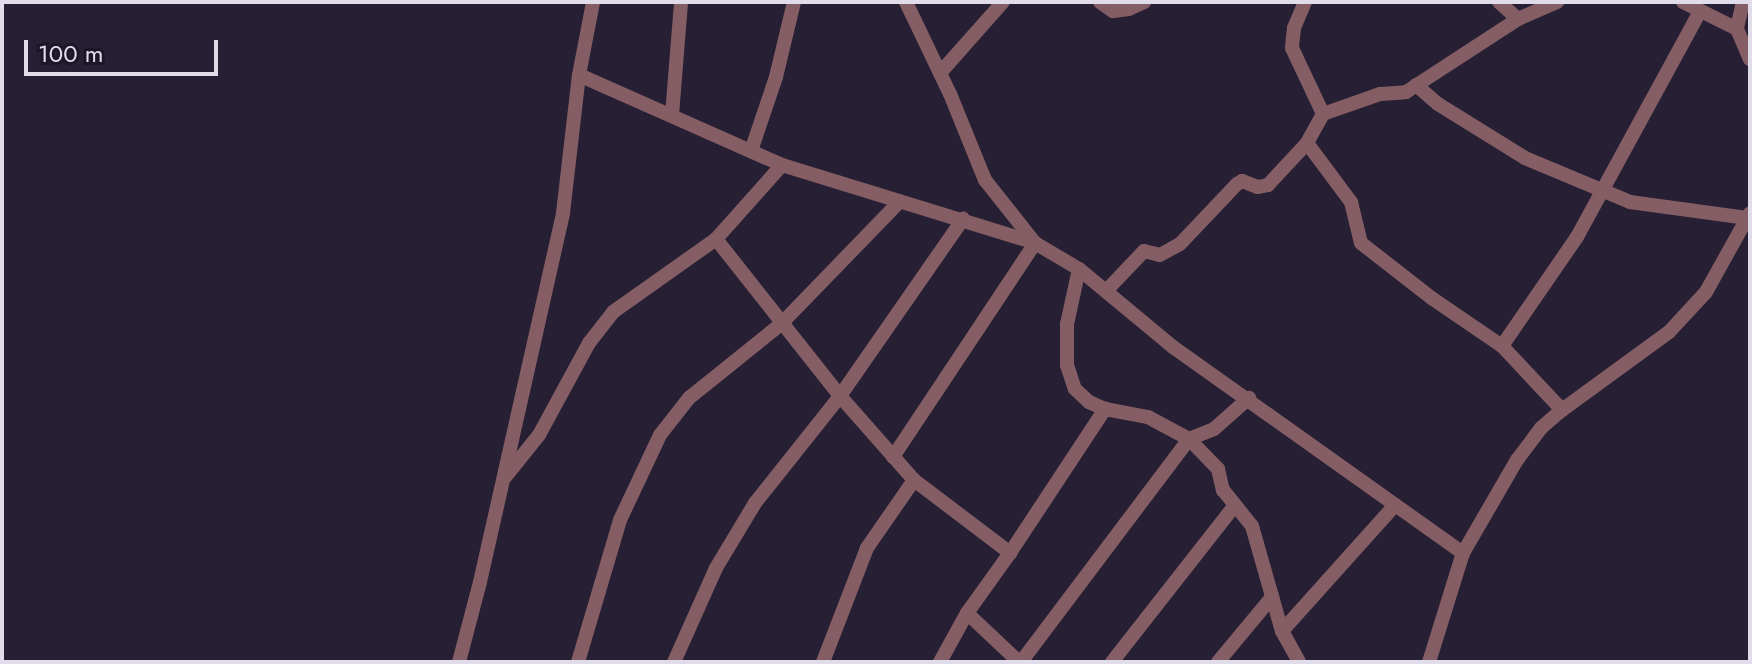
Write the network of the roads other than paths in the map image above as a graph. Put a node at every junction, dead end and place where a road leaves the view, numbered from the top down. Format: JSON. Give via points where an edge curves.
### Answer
{"nodes":[{"id":1,"x":593,"y":2,"type":"edge"},
{"id":2,"x":681,"y":2,"type":"edge"},
{"id":3,"x":794,"y":2,"type":"edge"},
{"id":4,"x":906,"y":2,"type":"edge"},
{"id":5,"x":1003,"y":2,"type":"edge"},
{"id":6,"x":1100,"y":2,"type":"edge"},
{"id":7,"x":1144,"y":2,"type":"edge"},
{"id":8,"x":1305,"y":2,"type":"edge"},
{"id":9,"x":1499,"y":2,"type":"edge"},
{"id":10,"x":1557,"y":2,"type":"edge"},
{"id":11,"x":1683,"y":2,"type":"edge"},
{"id":12,"x":1743,"y":2,"type":"edge"},
{"id":13,"x":1700,"y":11,"type":"junction"},
{"id":14,"x":1518,"y":19,"type":"junction"},
{"id":15,"x":1737,"y":29,"type":"junction"},
{"id":16,"x":1750,"y":59,"type":"edge"},
{"id":17,"x":940,"y":73,"type":"junction"},
{"id":18,"x":579,"y":75,"type":"junction"},
{"id":19,"x":1416,"y":85,"type":"junction"},
{"id":20,"x":1323,"y":114,"type":"junction"},
{"id":21,"x":672,"y":115,"type":"junction"},
{"id":22,"x":1307,"y":143,"type":"junction"},
{"id":23,"x":751,"y":151,"type":"junction"},
{"id":24,"x":782,"y":165,"type":"junction"},
{"id":25,"x":1603,"y":190,"type":"junction"},
{"id":26,"x":900,"y":201,"type":"junction"},
{"id":27,"x":1749,"y":216,"type":"edge"},
{"id":28,"x":963,"y":219,"type":"junction"},
{"id":29,"x":716,"y":239,"type":"junction"},
{"id":30,"x":1035,"y":243,"type":"junction"},
{"id":31,"x":1079,"y":269,"type":"junction"},
{"id":32,"x":1106,"y":291,"type":"junction"},
{"id":33,"x":781,"y":324,"type":"junction"},
{"id":34,"x":1502,"y":346,"type":"junction"},
{"id":35,"x":840,"y":396,"type":"junction"},
{"id":36,"x":1249,"y":398,"type":"junction"},
{"id":37,"x":1105,"y":409,"type":"junction"},
{"id":38,"x":1562,"y":410,"type":"junction"},
{"id":39,"x":1189,"y":439,"type":"junction"},
{"id":40,"x":893,"y":457,"type":"junction"},
{"id":41,"x":914,"y":480,"type":"junction"},
{"id":42,"x":502,"y":481,"type":"junction"},
{"id":43,"x":1235,"y":505,"type":"junction"},
{"id":44,"x":1395,"y":505,"type":"junction"},
{"id":45,"x":1010,"y":553,"type":"junction"},
{"id":46,"x":1463,"y":553,"type":"junction"},
{"id":47,"x":1272,"y":597,"type":"junction"},
{"id":48,"x":967,"y":613,"type":"junction"},
{"id":49,"x":1282,"y":631,"type":"junction"},
{"id":50,"x":459,"y":662,"type":"edge"},
{"id":51,"x":578,"y":662,"type":"edge"},
{"id":52,"x":674,"y":662,"type":"edge"},
{"id":53,"x":823,"y":662,"type":"edge"},
{"id":54,"x":940,"y":662,"type":"edge"},
{"id":55,"x":1020,"y":662,"type":"edge"},
{"id":56,"x":1112,"y":662,"type":"edge"},
{"id":57,"x":1218,"y":662,"type":"edge"},
{"id":58,"x":1299,"y":662,"type":"edge"},
{"id":59,"x":1429,"y":662,"type":"edge"}],
"edges":[{"from":1,"to":18,"type":"street"},
{"from":2,"to":21,"type":"street"},
{"from":3,"to":23,"type":"street"},
{"from":4,"to":17,"type":"street"},
{"from":5,"to":17,"type":"street"},
{"from":6,"to":7,"type":"street","via":[[1113,11]]},
{"from":8,"to":20,"type":"street","via":[[1292,48]]},
{"from":9,"to":14,"type":"street"},
{"from":10,"to":14,"type":"street"},
{"from":11,"to":13,"type":"street"},
{"from":12,"to":15,"type":"street"},
{"from":13,"to":15,"type":"street"},
{"from":13,"to":25,"type":"street"},
{"from":14,"to":19,"type":"street"},
{"from":15,"to":16,"type":"street"},
{"from":17,"to":30,"type":"street","via":[[985,180]]},
{"from":18,"to":21,"type":"street"},
{"from":18,"to":42,"type":"street","via":[[563,213]]},
{"from":19,"to":20,"type":"street"},
{"from":19,"to":25,"type":"street","via":[[1525,158]]},
{"from":20,"to":22,"type":"street"},
{"from":21,"to":23,"type":"street"},
{"from":22,"to":32,"type":"street","via":[[1268,185],[1237,184],[1180,244],[1160,255],[1144,251]]},
{"from":22,"to":34,"type":"street","via":[[1351,202],[1361,243]]},
{"from":23,"to":24,"type":"street"},
{"from":24,"to":26,"type":"street"},
{"from":24,"to":29,"type":"street"},
{"from":25,"to":27,"type":"street","via":[[1654,207]]},
{"from":25,"to":34,"type":"street"},
{"from":26,"to":28,"type":"street"},
{"from":26,"to":33,"type":"street"},
{"from":27,"to":38,"type":"street","via":[[1706,292],[1669,332]]},
{"from":28,"to":30,"type":"street"},
{"from":28,"to":35,"type":"street"},
{"from":29,"to":33,"type":"street"},
{"from":29,"to":42,"type":"street","via":[[613,312],[589,343],[539,435]]},
{"from":30,"to":31,"type":"street"},
{"from":30,"to":40,"type":"street"},
{"from":31,"to":32,"type":"street"},
{"from":31,"to":37,"type":"street","via":[[1067,324],[1067,365],[1075,389]]},
{"from":32,"to":36,"type":"street","via":[[1173,347]]},
{"from":33,"to":35,"type":"street"},
{"from":33,"to":51,"type":"street","via":[[689,398],[660,435],[620,520]]},
{"from":34,"to":38,"type":"street"},
{"from":35,"to":40,"type":"street"},
{"from":35,"to":52,"type":"street","via":[[755,503],[716,568]]},
{"from":36,"to":39,"type":"street","via":[[1214,429]]},
{"from":36,"to":44,"type":"street"},
{"from":37,"to":39,"type":"street","via":[[1148,417]]},
{"from":37,"to":45,"type":"street"},
{"from":38,"to":46,"type":"street","via":[[1517,460]]},
{"from":39,"to":43,"type":"street","via":[[1218,469],[1223,490]]},
{"from":39,"to":55,"type":"street"},
{"from":40,"to":41,"type":"street"},
{"from":41,"to":45,"type":"street"},
{"from":41,"to":53,"type":"street","via":[[867,548]]},
{"from":42,"to":50,"type":"street"},
{"from":43,"to":47,"type":"street","via":[[1252,526]]},
{"from":43,"to":56,"type":"street"},
{"from":44,"to":46,"type":"street"},
{"from":44,"to":49,"type":"street"},
{"from":45,"to":48,"type":"street"},
{"from":46,"to":59,"type":"street"},
{"from":47,"to":49,"type":"street"},
{"from":47,"to":57,"type":"street"},
{"from":48,"to":54,"type":"street"},
{"from":48,"to":55,"type":"street"},
{"from":49,"to":58,"type":"street"}]}
